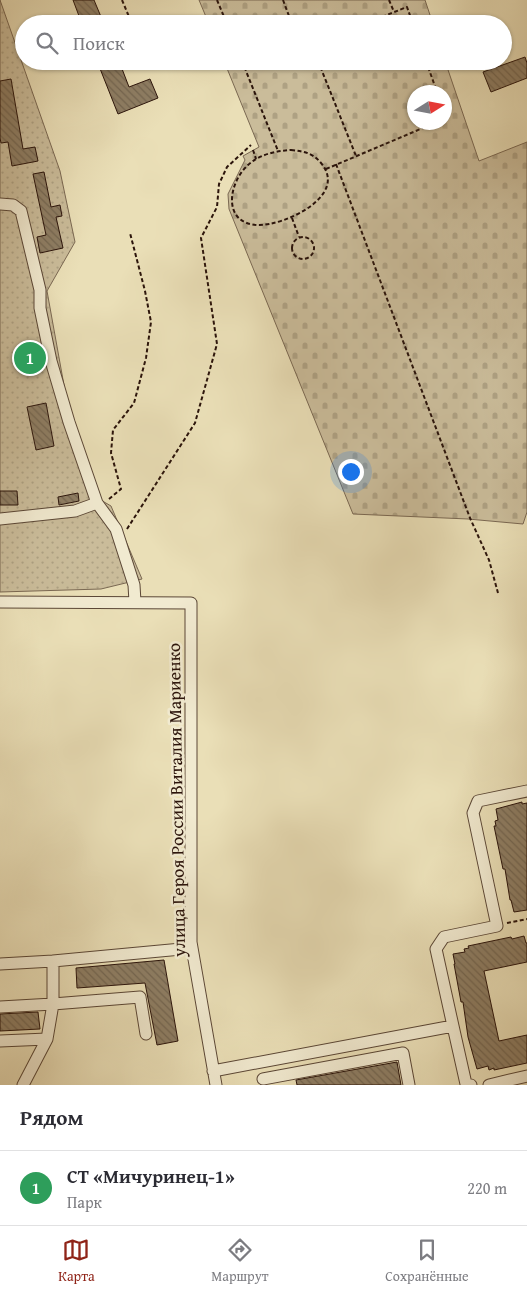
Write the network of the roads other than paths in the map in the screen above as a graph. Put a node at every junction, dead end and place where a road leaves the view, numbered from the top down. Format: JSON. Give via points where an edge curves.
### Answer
{"nodes":[{"id":1,"x":0,"y":201,"type":"edge"},
{"id":2,"x":97,"y":503,"type":"junction"},
{"id":3,"x":0,"y":519,"type":"edge"},
{"id":4,"x":0,"y":602,"type":"edge"},
{"id":5,"x":135,"y":602,"type":"junction"},
{"id":6,"x":527,"y":791,"type":"edge"},
{"id":7,"x":192,"y":948,"type":"junction"},
{"id":8,"x":53,"y":961,"type":"junction"},
{"id":9,"x":0,"y":964,"type":"edge"},
{"id":10,"x":53,"y":1004,"type":"junction"},
{"id":11,"x":0,"y":1007,"type":"edge"},
{"id":12,"x":453,"y":1026,"type":"junction"},
{"id":13,"x":146,"y":1034,"type":"dead end"},
{"id":14,"x":47,"y":1039,"type":"junction"},
{"id":15,"x":0,"y":1040,"type":"edge"},
{"id":16,"x":213,"y":1071,"type":"junction"},
{"id":17,"x":527,"y":1076,"type":"edge"},
{"id":18,"x":264,"y":1079,"type":"dead end"},
{"id":19,"x":23,"y":1085,"type":"edge"},
{"id":20,"x":216,"y":1085,"type":"edge"},
{"id":21,"x":409,"y":1085,"type":"edge"},
{"id":22,"x":471,"y":1085,"type":"edge"},
{"id":23,"x":489,"y":1085,"type":"edge"}],
"edges":[{"from":1,"to":2,"type":"street","via":[[21,211],[40,290],[40,308],[51,361]]},
{"from":2,"to":3,"type":"street","via":[[75,511]]},
{"from":2,"to":5,"type":"street","via":[[120,539],[134,585]]},
{"from":4,"to":5,"type":"street"},
{"from":5,"to":7,"type":"street","name":"улица Героя России Виталия Мариенко","via":[[191,603]]},
{"from":6,"to":12,"type":"street","via":[[478,801],[473,813],[497,926],[444,937],[436,949]]},
{"from":7,"to":8,"type":"street"},
{"from":7,"to":16,"type":"street","name":"улица Героя России Виталия Мариенко"},
{"from":8,"to":9,"type":"street"},
{"from":8,"to":10,"type":"street"},
{"from":10,"to":11,"type":"street"},
{"from":10,"to":13,"type":"street","via":[[140,997]]},
{"from":10,"to":14,"type":"street"},
{"from":12,"to":16,"type":"street"},
{"from":12,"to":22,"type":"street","via":[[466,1084]]},
{"from":14,"to":15,"type":"street"},
{"from":14,"to":19,"type":"street"},
{"from":16,"to":20,"type":"street","name":"улица Героя России Виталия Мариенко"},
{"from":17,"to":23,"type":"street"},
{"from":18,"to":21,"type":"street","via":[[403,1053]]}]}
